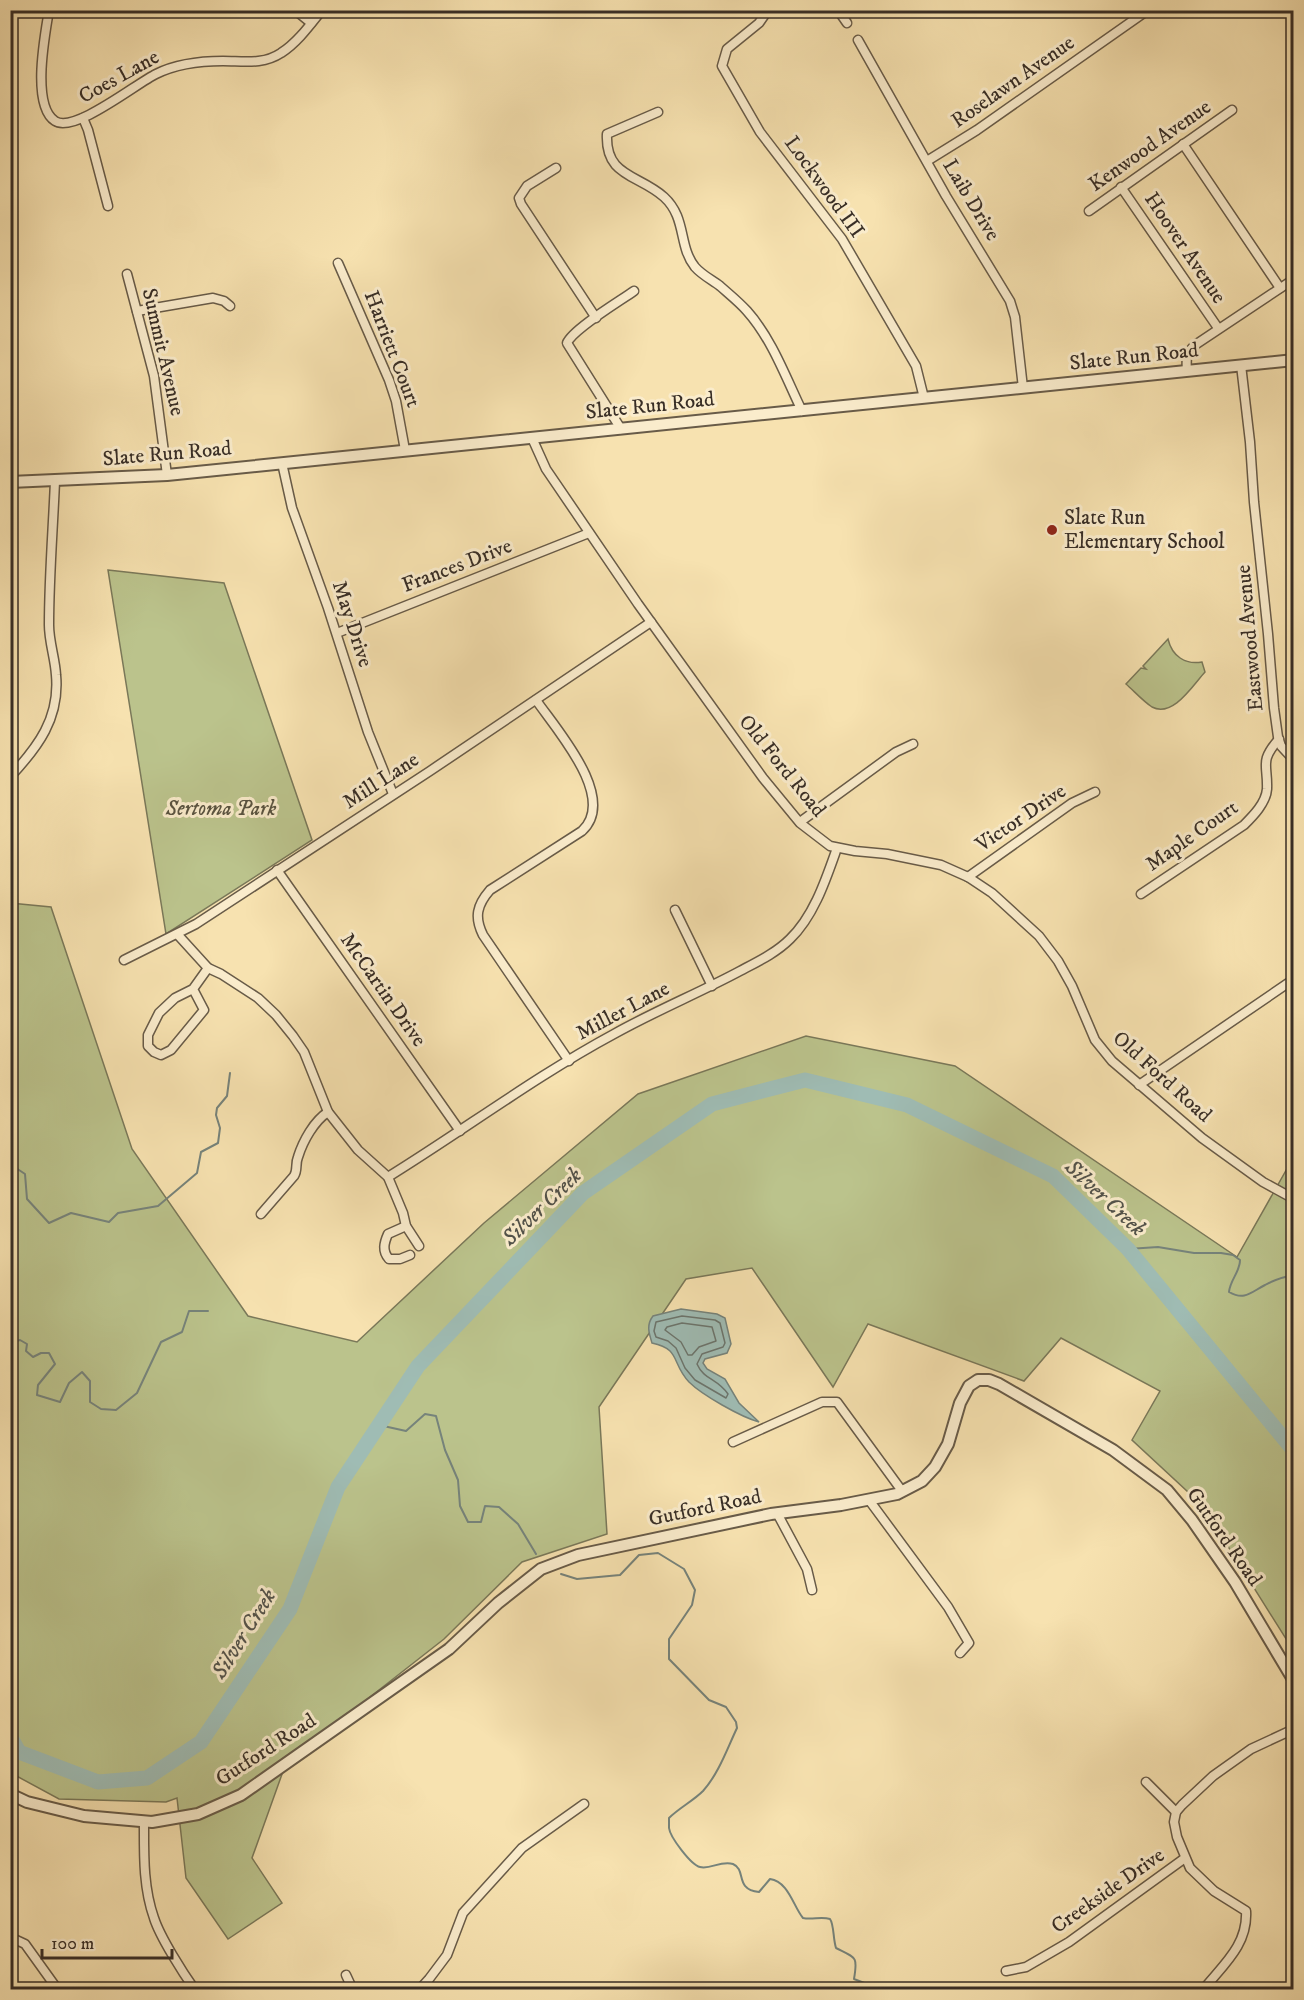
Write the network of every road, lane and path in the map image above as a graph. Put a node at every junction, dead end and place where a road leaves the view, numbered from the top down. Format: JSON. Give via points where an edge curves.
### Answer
{"nodes":[{"id":1,"x":49,"y":10,"type":"edge"},
{"id":2,"x":295,"y":10,"type":"edge"},
{"id":3,"x":322,"y":10,"type":"edge"},
{"id":4,"x":768,"y":10,"type":"edge"},
{"id":5,"x":838,"y":10,"type":"edge"},
{"id":6,"x":1148,"y":10,"type":"edge"},
{"id":7,"x":311,"y":23,"type":"junction"},
{"id":8,"x":846,"y":23,"type":"dead end"},
{"id":9,"x":858,"y":40,"type":"dead end"},
{"id":10,"x":1232,"y":110,"type":"dead end"},
{"id":11,"x":658,"y":112,"type":"dead end"},
{"id":12,"x":83,"y":118,"type":"junction"},
{"id":13,"x":1183,"y":144,"type":"junction"},
{"id":14,"x":927,"y":161,"type":"junction"},
{"id":15,"x":556,"y":168,"type":"dead end"},
{"id":16,"x":1121,"y":187,"type":"junction"},
{"id":17,"x":108,"y":206,"type":"dead end"},
{"id":18,"x":1089,"y":211,"type":"dead end"},
{"id":19,"x":338,"y":263,"type":"dead end"},
{"id":20,"x":127,"y":274,"type":"dead end"},
{"id":21,"x":1293,"y":279,"type":"edge"},
{"id":22,"x":1280,"y":288,"type":"junction"},
{"id":23,"x":634,"y":291,"type":"dead end"},
{"id":24,"x":230,"y":306,"type":"dead end"},
{"id":25,"x":137,"y":311,"type":"junction"},
{"id":26,"x":596,"y":318,"type":"junction"},
{"id":27,"x":1218,"y":328,"type":"junction"},
{"id":28,"x":1293,"y":360,"type":"edge"},
{"id":29,"x":1241,"y":365,"type":"junction"},
{"id":30,"x":1187,"y":370,"type":"junction"},
{"id":31,"x":1023,"y":388,"type":"junction"},
{"id":32,"x":924,"y":398,"type":"junction"},
{"id":33,"x":802,"y":411,"type":"junction"},
{"id":34,"x":621,"y":429,"type":"junction"},
{"id":35,"x":532,"y":438,"type":"junction"},
{"id":36,"x":405,"y":450,"type":"junction"},
{"id":37,"x":282,"y":463,"type":"junction"},
{"id":38,"x":167,"y":475,"type":"junction"},
{"id":39,"x":55,"y":481,"type":"junction"},
{"id":40,"x":10,"y":482,"type":"edge"},
{"id":41,"x":589,"y":533,"type":"junction"},
{"id":42,"x":651,"y":622,"type":"junction"},
{"id":43,"x":337,"y":633,"type":"junction"},
{"id":44,"x":536,"y":700,"type":"junction"},
{"id":45,"x":1279,"y":739,"type":"junction"},
{"id":46,"x":913,"y":744,"type":"dead end"},
{"id":47,"x":1293,"y":760,"type":"edge"},
{"id":48,"x":10,"y":777,"type":"edge"},
{"id":49,"x":1095,"y":792,"type":"dead end"},
{"id":50,"x":393,"y":794,"type":"junction"},
{"id":51,"x":800,"y":822,"type":"junction"},
{"id":52,"x":837,"y":848,"type":"junction"},
{"id":53,"x":278,"y":870,"type":"junction"},
{"id":54,"x":968,"y":877,"type":"junction"},
{"id":55,"x":1141,"y":894,"type":"dead end"},
{"id":56,"x":675,"y":910,"type":"dead end"},
{"id":57,"x":178,"y":934,"type":"junction"},
{"id":58,"x":124,"y":960,"type":"dead end"},
{"id":59,"x":208,"y":968,"type":"junction"},
{"id":60,"x":1293,"y":979,"type":"edge"},
{"id":61,"x":712,"y":986,"type":"junction"},
{"id":62,"x":193,"y":989,"type":"junction"},
{"id":63,"x":569,"y":1060,"type":"junction"},
{"id":64,"x":1139,"y":1085,"type":"junction"},
{"id":65,"x":328,"y":1112,"type":"junction"},
{"id":66,"x":460,"y":1131,"type":"junction"},
{"id":67,"x":388,"y":1177,"type":"junction"},
{"id":68,"x":1293,"y":1199,"type":"edge"},
{"id":69,"x":261,"y":1214,"type":"dead end"},
{"id":70,"x":406,"y":1226,"type":"junction"},
{"id":71,"x":418,"y":1246,"type":"dead end"},
{"id":72,"x":410,"y":1255,"type":"dead end"},
{"id":73,"x":733,"y":1442,"type":"dead end"},
{"id":74,"x":902,"y":1491,"type":"junction"},
{"id":75,"x":869,"y":1500,"type":"junction"},
{"id":76,"x":777,"y":1513,"type":"junction"},
{"id":77,"x":812,"y":1590,"type":"dead end"},
{"id":78,"x":960,"y":1653,"type":"dead end"},
{"id":79,"x":1293,"y":1681,"type":"edge"},
{"id":80,"x":1293,"y":1729,"type":"edge"},
{"id":81,"x":1146,"y":1782,"type":"dead end"},
{"id":82,"x":10,"y":1794,"type":"edge"},
{"id":83,"x":584,"y":1804,"type":"dead end"},
{"id":84,"x":1176,"y":1812,"type":"junction"},
{"id":85,"x":144,"y":1822,"type":"junction"},
{"id":86,"x":1185,"y":1858,"type":"junction"},
{"id":87,"x":10,"y":1937,"type":"edge"},
{"id":88,"x":1006,"y":1971,"type":"dead end"},
{"id":89,"x":346,"y":1975,"type":"dead end"},
{"id":90,"x":58,"y":1989,"type":"edge"},
{"id":91,"x":195,"y":1989,"type":"edge"},
{"id":92,"x":353,"y":1989,"type":"edge"},
{"id":93,"x":419,"y":1989,"type":"edge"},
{"id":94,"x":1203,"y":1989,"type":"edge"}],
"edges":[{"from":1,"to":12,"type":"street","name":"Coes Lane","via":[[41,80],[49,113],[57,123]]},
{"from":2,"to":7,"type":"street"},
{"from":3,"to":7,"type":"street","name":"Coes Lane"},
{"from":4,"to":32,"type":"street","name":"Lockwood III","via":[[759,23],[727,49],[722,66],[760,132],[842,239],[916,366]]},
{"from":5,"to":8,"type":"street"},
{"from":6,"to":14,"type":"street","name":"Roselawn Avenue"},
{"from":7,"to":12,"type":"street","name":"Coes Lane","via":[[288,48],[271,58],[170,68]]},
{"from":9,"to":14,"type":"street","name":"Laib Drive"},
{"from":10,"to":13,"type":"street","name":"Kenwood Avenue"},
{"from":11,"to":33,"type":"street","via":[[607,134],[612,160],[621,172],[664,197],[676,212],[694,266],[756,321]]},
{"from":12,"to":17,"type":"street"},
{"from":13,"to":16,"type":"street","name":"Kenwood Avenue"},
{"from":13,"to":22,"type":"street"},
{"from":14,"to":31,"type":"street","name":"Laib Drive","via":[[1010,300]]},
{"from":15,"to":26,"type":"street","via":[[527,186],[519,198]]},
{"from":16,"to":18,"type":"street","name":"Kenwood Avenue"},
{"from":16,"to":27,"type":"street","name":"Hoover Avenue"},
{"from":19,"to":36,"type":"street","name":"Harriett Court","via":[[389,380]]},
{"from":20,"to":25,"type":"street","name":"Summit Avenue"},
{"from":21,"to":22,"type":"street"},
{"from":22,"to":27,"type":"street"},
{"from":23,"to":26,"type":"street"},
{"from":24,"to":25,"type":"street","via":[[213,298]]},
{"from":25,"to":38,"type":"street","name":"Summit Avenue","via":[[154,376]]},
{"from":26,"to":34,"type":"street","via":[[569,337],[567,343]]},
{"from":27,"to":30,"type":"street","via":[[1188,351]]},
{"from":28,"to":29,"type":"street","name":"Slate Run Road"},
{"from":29,"to":30,"type":"street","name":"Slate Run Road"},
{"from":29,"to":45,"type":"street","name":"Eastwood Avenue"},
{"from":30,"to":31,"type":"street","name":"Slate Run Road"},
{"from":31,"to":32,"type":"street","name":"Slate Run Road"},
{"from":32,"to":33,"type":"street","name":"Slate Run Road"},
{"from":33,"to":34,"type":"street","name":"Slate Run Road"},
{"from":34,"to":35,"type":"street","name":"Slate Run Road"},
{"from":35,"to":36,"type":"street","name":"Slate Run Road"},
{"from":35,"to":41,"type":"street","name":"Old Ford Road","via":[[546,469]]},
{"from":36,"to":37,"type":"street","name":"Slate Run Road"},
{"from":37,"to":38,"type":"street","name":"Slate Run Road"},
{"from":37,"to":43,"type":"street","name":"May Drive","via":[[292,508]]},
{"from":38,"to":39,"type":"street","name":"Slate Run Road"},
{"from":39,"to":40,"type":"street","name":"Slate Run Road"},
{"from":39,"to":48,"type":"street","via":[[49,627],[56,696],[42,739]]},
{"from":41,"to":42,"type":"street","name":"Old Ford Road"},
{"from":41,"to":43,"type":"street","name":"Frances Drive"},
{"from":42,"to":44,"type":"street","name":"Mill Lane"},
{"from":42,"to":51,"type":"street","name":"Old Ford Road","via":[[763,778]]},
{"from":43,"to":50,"type":"street","name":"May Drive","via":[[368,732]]},
{"from":44,"to":50,"type":"street","name":"Mill Lane"},
{"from":44,"to":63,"type":"street","via":[[590,783],[593,813],[582,831],[490,890],[477,916],[483,935]]},
{"from":45,"to":47,"type":"street","name":"Eastwood Avenue"},
{"from":45,"to":55,"type":"street","name":"Maple Court","via":[[1267,756],[1267,790],[1254,815]]},
{"from":46,"to":51,"type":"street","via":[[896,752]]},
{"from":49,"to":54,"type":"street","name":"Victor Drive","via":[[1072,803]]},
{"from":50,"to":53,"type":"street","name":"Mill Lane"},
{"from":51,"to":52,"type":"street","name":"Old Ford Road","via":[[820,840]]},
{"from":52,"to":54,"type":"street","name":"Old Ford Road","via":[[941,864]]},
{"from":52,"to":61,"type":"street","name":"Miller Lane","via":[[800,929],[773,953]]},
{"from":53,"to":57,"type":"street","name":"Mill Lane"},
{"from":53,"to":66,"type":"street","name":"McCartin Drive"},
{"from":54,"to":64,"type":"street","name":"Old Ford Road","via":[[992,893],[1039,936],[1066,974],[1095,1041]]},
{"from":56,"to":61,"type":"street"},
{"from":57,"to":58,"type":"street","name":"Mill Lane"},
{"from":57,"to":59,"type":"street"},
{"from":59,"to":62,"type":"street"},
{"from":59,"to":65,"type":"street","via":[[251,993],[276,1015],[304,1052]]},
{"from":60,"to":64,"type":"street"},
{"from":61,"to":63,"type":"street","name":"Miller Lane"},
{"from":62,"to":62,"type":"street","via":[[175,998],[159,1013],[148,1035],[148,1046],[154,1052],[161,1055],[171,1050],[204,1010]]},
{"from":63,"to":66,"type":"street","name":"Miller Lane"},
{"from":64,"to":68,"type":"street","name":"Old Ford Road","via":[[1226,1156]]},
{"from":65,"to":67,"type":"street","via":[[358,1150]]},
{"from":65,"to":69,"type":"street","via":[[315,1123],[298,1156],[294,1176]]},
{"from":66,"to":67,"type":"street","name":"Miller Lane"},
{"from":67,"to":70,"type":"street"},
{"from":70,"to":71,"type":"street"},
{"from":70,"to":72,"type":"street","via":[[388,1234],[384,1248],[389,1259]]},
{"from":73,"to":74,"type":"street","via":[[822,1402],[837,1402]]},
{"from":74,"to":75,"type":"street","name":"Gutford Road"},
{"from":74,"to":79,"type":"street","name":"Gutford Road","via":[[922,1481],[935,1467],[948,1444],[969,1386],[978,1380],[999,1384],[1113,1450],[1167,1490],[1234,1582]]},
{"from":75,"to":76,"type":"street","name":"Gutford Road"},
{"from":75,"to":78,"type":"street","via":[[969,1643]]},
{"from":76,"to":77,"type":"street","via":[[807,1569]]},
{"from":76,"to":85,"type":"street","name":"Gutford Road","via":[[578,1555],[541,1569],[449,1649],[241,1795],[198,1814]]},
{"from":80,"to":84,"type":"street","via":[[1251,1749],[1214,1776]]},
{"from":81,"to":84,"type":"street"},
{"from":82,"to":85,"type":"street","name":"Gutford Road","via":[[84,1816]]},
{"from":83,"to":93,"type":"street","via":[[522,1848],[463,1913],[447,1954]]},
{"from":84,"to":86,"type":"street","name":"Creekside Drive","via":[[1177,1838]]},
{"from":85,"to":91,"type":"street","via":[[147,1891],[154,1920]]},
{"from":86,"to":88,"type":"street","name":"Creekside Drive","via":[[1069,1942],[1026,1967]]},
{"from":86,"to":94,"type":"street","via":[[1214,1891],[1246,1911],[1247,1925],[1239,1947]]},
{"from":87,"to":90,"type":"street","via":[[25,1944]]},
{"from":89,"to":92,"type":"street"}]}
